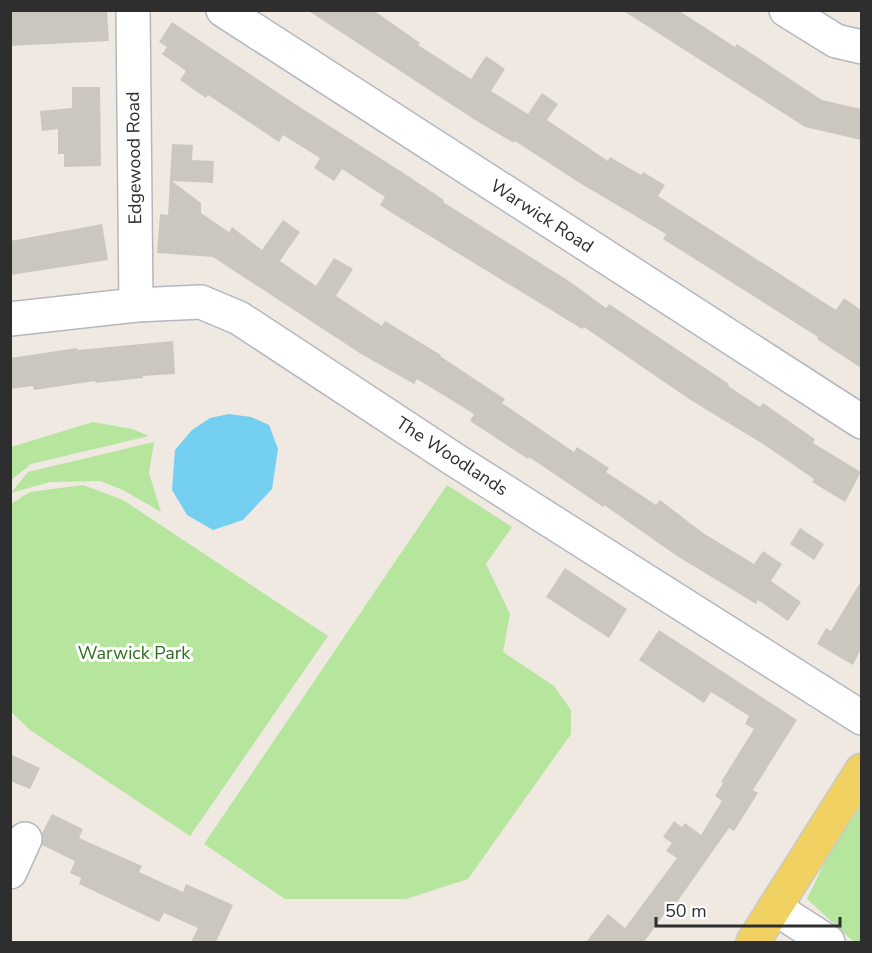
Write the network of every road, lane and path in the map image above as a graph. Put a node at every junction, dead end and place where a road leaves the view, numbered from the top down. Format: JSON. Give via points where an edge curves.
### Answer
{"nodes":[{"id":1,"x":132,"y":10,"type":"edge"},
{"id":2,"x":222,"y":10,"type":"edge"},
{"id":3,"x":786,"y":10,"type":"edge"},
{"id":4,"x":861,"y":47,"type":"edge"},
{"id":5,"x":136,"y":305,"type":"junction"},
{"id":6,"x":10,"y":319,"type":"edge"},
{"id":7,"x":861,"y":422,"type":"edge"},
{"id":8,"x":861,"y":718,"type":"edge"},
{"id":9,"x":861,"y":770,"type":"edge"},
{"id":10,"x":25,"y":839,"type":"dead end"},
{"id":11,"x":10,"y":872,"type":"edge"},
{"id":12,"x":775,"y":908,"type":"junction"},
{"id":13,"x":753,"y":942,"type":"edge"},
{"id":14,"x":828,"y":942,"type":"edge"}],
"edges":[{"from":1,"to":5,"type":"street","name":"Edgewood Road"},
{"from":2,"to":7,"type":"street","name":"Warwick Road"},
{"from":3,"to":4,"type":"street","via":[[836,41]]},
{"from":5,"to":6,"type":"street","name":"The Woodlands"},
{"from":5,"to":8,"type":"street","name":"The Woodlands","via":[[201,303],[239,318]]},
{"from":9,"to":12,"type":"main road"},
{"from":10,"to":11,"type":"street"},
{"from":12,"to":13,"type":"main road"},
{"from":12,"to":14,"type":"street"}]}
